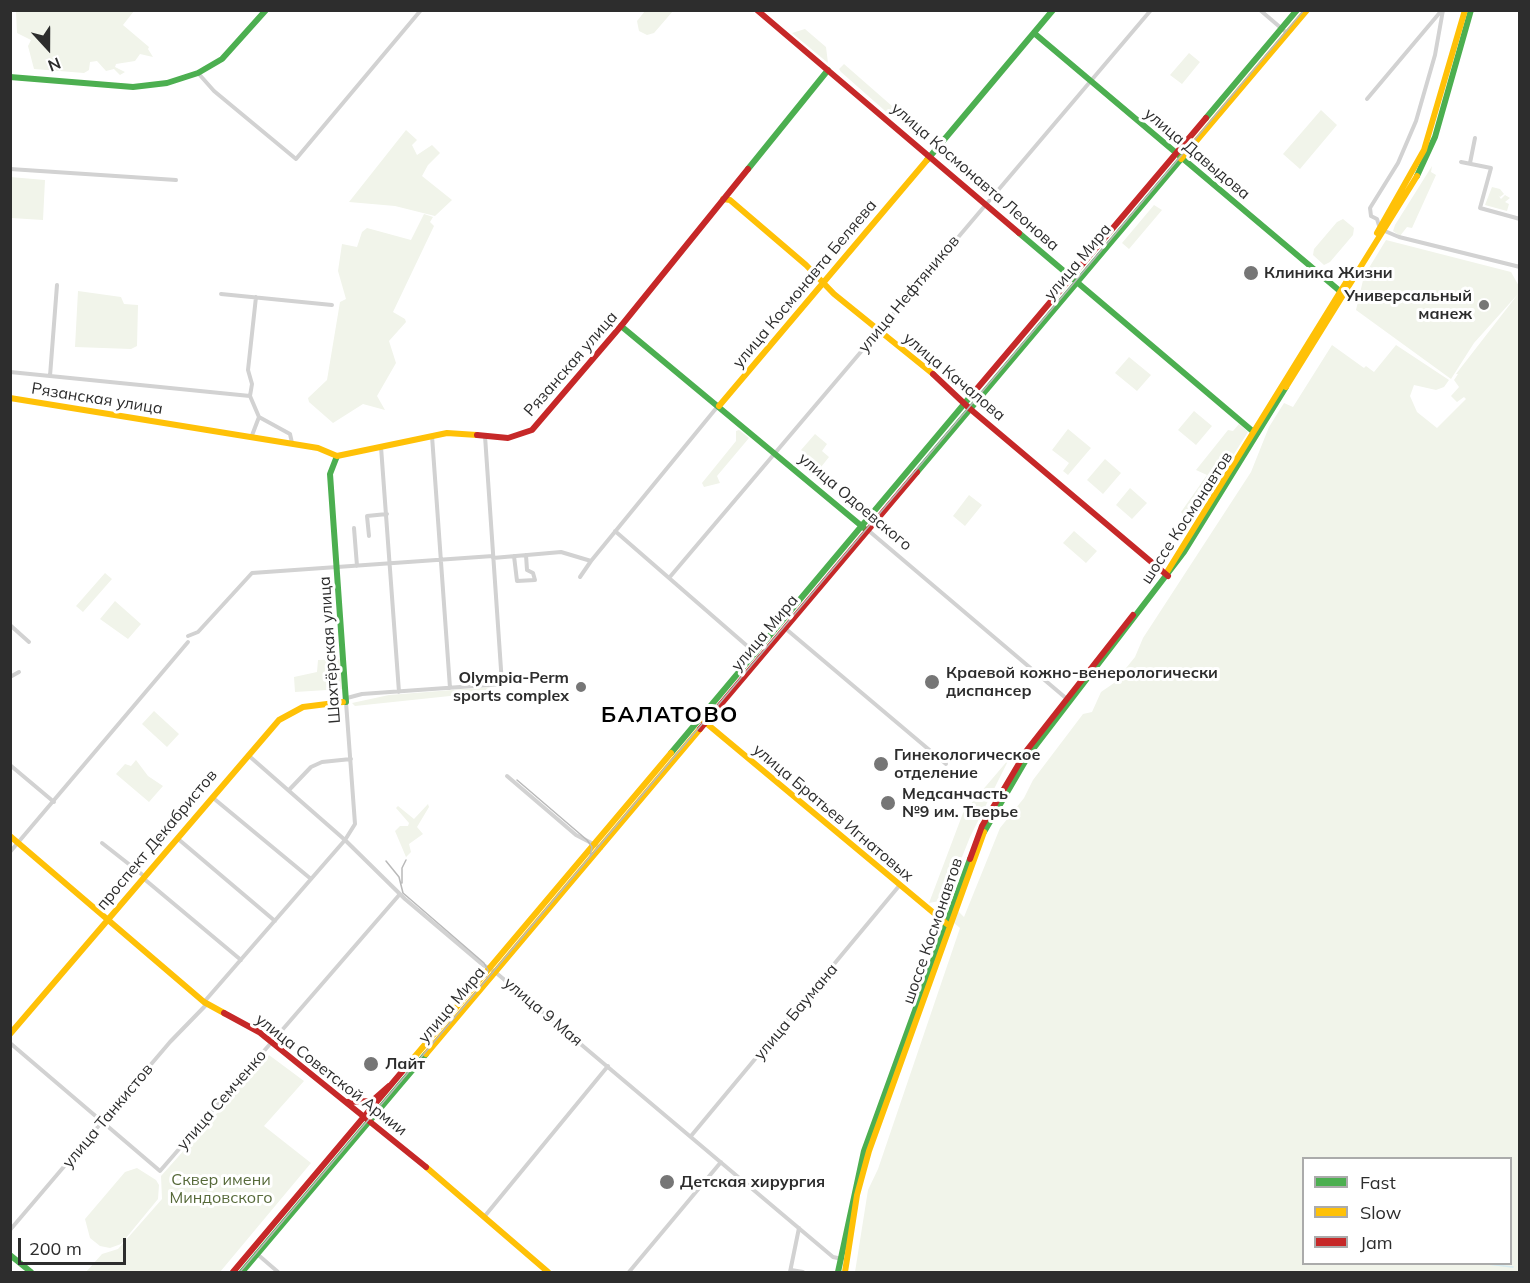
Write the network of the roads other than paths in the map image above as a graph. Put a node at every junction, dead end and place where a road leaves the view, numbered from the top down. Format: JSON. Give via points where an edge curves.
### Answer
{"nodes":[{"id":1,"x":266,"y":10,"type":"edge"},
{"id":2,"x":421,"y":10,"type":"edge"},
{"id":3,"x":757,"y":10,"type":"edge"},
{"id":4,"x":1053,"y":10,"type":"edge"},
{"id":5,"x":1151,"y":10,"type":"edge"},
{"id":6,"x":1260,"y":10,"type":"edge"},
{"id":7,"x":1297,"y":10,"type":"edge"},
{"id":8,"x":1307,"y":10,"type":"edge"},
{"id":9,"x":1442,"y":10,"type":"edge"},
{"id":10,"x":1465,"y":10,"type":"edge"},
{"id":11,"x":1471,"y":10,"type":"edge"},
{"id":12,"x":1282,"y":29,"type":"junction"},
{"id":13,"x":1034,"y":33,"type":"junction"},
{"id":14,"x":1288,"y":34,"type":"junction"},
{"id":15,"x":828,"y":69,"type":"junction"},
{"id":16,"x":198,"y":73,"type":"junction"},
{"id":17,"x":10,"y":77,"type":"edge"},
{"id":18,"x":1091,"y":82,"type":"junction"},
{"id":19,"x":1367,"y":99,"type":"dead end"},
{"id":20,"x":1475,"y":138,"type":"dead end"},
{"id":21,"x":1176,"y":154,"type":"junction"},
{"id":22,"x":931,"y":157,"type":"junction"},
{"id":23,"x":1182,"y":159,"type":"junction"},
{"id":24,"x":1461,"y":162,"type":"dead end"},
{"id":25,"x":1470,"y":164,"type":"junction"},
{"id":26,"x":10,"y":169,"type":"edge"},
{"id":27,"x":176,"y":180,"type":"dead end"},
{"id":28,"x":723,"y":199,"type":"junction"},
{"id":29,"x":986,"y":204,"type":"junction"},
{"id":30,"x":1520,"y":219,"type":"edge"},
{"id":31,"x":1381,"y":230,"type":"junction"},
{"id":32,"x":1520,"y":267,"type":"edge"},
{"id":33,"x":1072,"y":278,"type":"junction"},
{"id":34,"x":823,"y":283,"type":"junction"},
{"id":35,"x":1078,"y":283,"type":"junction"},
{"id":36,"x":57,"y":285,"type":"dead end"},
{"id":37,"x":1342,"y":292,"type":"junction"},
{"id":38,"x":221,"y":294,"type":"dead end"},
{"id":39,"x":256,"y":297,"type":"junction"},
{"id":40,"x":332,"y":305,"type":"dead end"},
{"id":41,"x":621,"y":326,"type":"junction"},
{"id":42,"x":879,"y":331,"type":"junction"},
{"id":43,"x":10,"y":372,"type":"edge"},
{"id":44,"x":50,"y":376,"type":"junction"},
{"id":45,"x":250,"y":396,"type":"junction"},
{"id":46,"x":10,"y":398,"type":"edge"},
{"id":47,"x":965,"y":404,"type":"junction"},
{"id":48,"x":718,"y":406,"type":"junction"},
{"id":49,"x":971,"y":410,"type":"junction"},
{"id":50,"x":259,"y":417,"type":"junction"},
{"id":51,"x":1255,"y":434,"type":"junction"},
{"id":52,"x":432,"y":436,"type":"junction"},
{"id":53,"x":485,"y":436,"type":"junction"},
{"id":54,"x":251,"y":438,"type":"junction"},
{"id":55,"x":292,"y":444,"type":"junction"},
{"id":56,"x":381,"y":447,"type":"junction"},
{"id":57,"x":775,"y":452,"type":"junction"},
{"id":58,"x":338,"y":456,"type":"junction"},
{"id":59,"x":387,"y":514,"type":"junction"},
{"id":60,"x":862,"y":526,"type":"junction"},
{"id":61,"x":354,"y":528,"type":"dead end"},
{"id":62,"x":615,"y":531,"type":"junction"},
{"id":63,"x":869,"y":531,"type":"junction"},
{"id":64,"x":369,"y":536,"type":"dead end"},
{"id":65,"x":526,"y":555,"type":"junction"},
{"id":66,"x":514,"y":556,"type":"junction"},
{"id":67,"x":493,"y":557,"type":"junction"},
{"id":68,"x":441,"y":560,"type":"junction"},
{"id":69,"x":591,"y":561,"type":"junction"},
{"id":70,"x":391,"y":564,"type":"junction"},
{"id":71,"x":357,"y":566,"type":"junction"},
{"id":72,"x":338,"y":568,"type":"junction"},
{"id":73,"x":1167,"y":575,"type":"junction"},
{"id":74,"x":580,"y":578,"type":"dead end"},
{"id":75,"x":669,"y":578,"type":"junction"},
{"id":76,"x":10,"y":625,"type":"edge"},
{"id":77,"x":786,"y":629,"type":"junction"},
{"id":78,"x":29,"y":642,"type":"dead end"},
{"id":79,"x":755,"y":653,"type":"junction"},
{"id":80,"x":762,"y":658,"type":"junction"},
{"id":81,"x":19,"y":672,"type":"dead end"},
{"id":82,"x":10,"y":676,"type":"edge"},
{"id":83,"x":450,"y":688,"type":"junction"},
{"id":84,"x":399,"y":692,"type":"junction"},
{"id":85,"x":346,"y":700,"type":"junction"},
{"id":86,"x":1068,"y":700,"type":"junction"},
{"id":87,"x":700,"y":718,"type":"junction"},
{"id":88,"x":707,"y":723,"type":"junction"},
{"id":89,"x":247,"y":755,"type":"junction"},
{"id":90,"x":351,"y":759,"type":"junction"},
{"id":91,"x":946,"y":764,"type":"dead end"},
{"id":92,"x":10,"y":765,"type":"edge"},
{"id":93,"x":507,"y":776,"type":"dead end"},
{"id":94,"x":288,"y":790,"type":"junction"},
{"id":95,"x":211,"y":796,"type":"junction"},
{"id":96,"x":54,"y":802,"type":"junction"},
{"id":97,"x":10,"y":836,"type":"edge"},
{"id":98,"x":176,"y":838,"type":"junction"},
{"id":99,"x":345,"y":840,"type":"junction"},
{"id":100,"x":102,"y":843,"type":"dead end"},
{"id":101,"x":17,"y":844,"type":"junction"},
{"id":102,"x":593,"y":846,"type":"junction"},
{"id":103,"x":602,"y":848,"type":"junction"},
{"id":104,"x":10,"y":852,"type":"edge"},
{"id":105,"x":143,"y":877,"type":"junction"},
{"id":106,"x":311,"y":879,"type":"junction"},
{"id":107,"x":899,"y":886,"type":"junction"},
{"id":108,"x":401,"y":894,"type":"junction"},
{"id":109,"x":107,"y":920,"type":"junction"},
{"id":110,"x":275,"y":921,"type":"junction"},
{"id":111,"x":947,"y":924,"type":"junction"},
{"id":112,"x":241,"y":960,"type":"junction"},
{"id":113,"x":490,"y":968,"type":"junction"},
{"id":114,"x":497,"y":973,"type":"junction"},
{"id":115,"x":206,"y":1003,"type":"junction"},
{"id":116,"x":10,"y":1034,"type":"edge"},
{"id":117,"x":273,"y":1042,"type":"junction"},
{"id":118,"x":10,"y":1043,"type":"edge"},
{"id":119,"x":609,"y":1066,"type":"junction"},
{"id":120,"x":391,"y":1085,"type":"junction"},
{"id":121,"x":345,"y":1102,"type":"junction"},
{"id":122,"x":367,"y":1119,"type":"junction"},
{"id":123,"x":103,"y":1123,"type":"junction"},
{"id":124,"x":691,"y":1136,"type":"junction"},
{"id":125,"x":721,"y":1162,"type":"junction"},
{"id":126,"x":483,"y":1218,"type":"junction"},
{"id":127,"x":800,"y":1227,"type":"junction"},
{"id":128,"x":10,"y":1230,"type":"edge"},
{"id":129,"x":255,"y":1252,"type":"junction"},
{"id":130,"x":10,"y":1255,"type":"edge"},
{"id":131,"x":844,"y":1259,"type":"junction"},
{"id":132,"x":790,"y":1271,"type":"edge"},
{"id":133,"x":31,"y":1272,"type":"edge"},
{"id":134,"x":233,"y":1272,"type":"edge"},
{"id":135,"x":242,"y":1272,"type":"edge"},
{"id":136,"x":278,"y":1272,"type":"edge"},
{"id":137,"x":548,"y":1272,"type":"edge"},
{"id":138,"x":629,"y":1272,"type":"edge"},
{"id":139,"x":803,"y":1272,"type":"edge"},
{"id":140,"x":838,"y":1272,"type":"edge"},
{"id":141,"x":844,"y":1272,"type":"edge"}],
"edges":[{"from":1,"to":16,"type":"main road","via":[[222,59]]},
{"from":2,"to":16,"type":"street","via":[[296,159]]},
{"from":3,"to":15,"type":"main road","name":"улица Космонавта Леонова"},
{"from":4,"to":13,"type":"main road","name":"улица Космонавта Беляева"},
{"from":5,"to":18,"type":"street","name":"улица Нефтяников"},
{"from":6,"to":12,"type":"street"},
{"from":7,"to":12,"type":"main road","name":"улица Мира"},
{"from":8,"to":14,"type":"main road","name":"улица Мира"},
{"from":9,"to":19,"type":"street"},
{"from":9,"to":31,"type":"street","via":[[1435,55],[1416,121],[1398,164],[1370,208]]},
{"from":10,"to":31,"type":"main road","name":"шоссе Космонавтов","via":[[1425,146]]},
{"from":11,"to":31,"type":"main road","name":"шоссе Космонавтов","via":[[1430,151]]},
{"from":12,"to":14,"type":"street"},
{"from":12,"to":21,"type":"main road","name":"улица Мира"},
{"from":13,"to":18,"type":"main road","name":"улица Давыдова"},
{"from":13,"to":22,"type":"main road","name":"улица Космонавта Беляева"},
{"from":14,"to":23,"type":"main road","name":"улица Мира"},
{"from":15,"to":22,"type":"main road","name":"улица Космонавта Леонова"},
{"from":15,"to":28,"type":"main road","name":"Рязанская улица"},
{"from":16,"to":17,"type":"main road","via":[[144,87]]},
{"from":18,"to":21,"type":"main road","name":"улица Давыдова"},
{"from":18,"to":29,"type":"street","name":"улица Нефтяников"},
{"from":20,"to":25,"type":"street"},
{"from":21,"to":23,"type":"main road","name":"улица Давыдова"},
{"from":21,"to":33,"type":"main road","name":"улица Мира"},
{"from":22,"to":29,"type":"main road","name":"улица Космонавта Леонова"},
{"from":22,"to":34,"type":"main road","name":"улица Космонавта Беляева"},
{"from":23,"to":35,"type":"main road","name":"улица Мира"},
{"from":23,"to":37,"type":"main road","name":"улица Давыдова"},
{"from":24,"to":25,"type":"street"},
{"from":25,"to":30,"type":"street","via":[[1491,168],[1480,208]]},
{"from":26,"to":27,"type":"street"},
{"from":28,"to":34,"type":"main road","name":"улица Качалова"},
{"from":28,"to":41,"type":"main road","name":"Рязанская улица"},
{"from":29,"to":33,"type":"main road","name":"улица Космонавта Леонова"},
{"from":29,"to":42,"type":"street","name":"улица Нефтяников"},
{"from":31,"to":32,"type":"street"},
{"from":31,"to":37,"type":"main road","name":"шоссе Космонавтов"},
{"from":33,"to":35,"type":"main road","name":"улица Космонавта Леонова"},
{"from":33,"to":47,"type":"main road","name":"улица Мира"},
{"from":34,"to":42,"type":"main road","name":"улица Качалова"},
{"from":34,"to":48,"type":"main road","name":"улица Космонавта Беляева"},
{"from":35,"to":49,"type":"main road","name":"улица Мира"},
{"from":35,"to":51,"type":"main road","name":"улица Космонавта Леонова"},
{"from":36,"to":44,"type":"street"},
{"from":37,"to":51,"type":"main road","name":"шоссе Космонавтов"},
{"from":38,"to":39,"type":"street"},
{"from":39,"to":40,"type":"street"},
{"from":39,"to":45,"type":"street","via":[[248,370]]},
{"from":41,"to":48,"type":"main road","name":"улица Одоевского"},
{"from":41,"to":53,"type":"main road","name":"Рязанская улица","via":[[532,430],[508,438]]},
{"from":42,"to":47,"type":"main road","name":"улица Качалова"},
{"from":42,"to":57,"type":"street","name":"улица Нефтяников"},
{"from":43,"to":44,"type":"street"},
{"from":44,"to":45,"type":"street"},
{"from":45,"to":50,"type":"street"},
{"from":46,"to":54,"type":"main road","name":"Рязанская улица"},
{"from":47,"to":49,"type":"main road","name":"улица Качалова"},
{"from":47,"to":60,"type":"main road","name":"улица Мира"},
{"from":48,"to":57,"type":"main road","name":"улица Одоевского"},
{"from":48,"to":62,"type":"street","name":"улица Космонавта Беляева"},
{"from":49,"to":63,"type":"main road","name":"улица Мира"},
{"from":49,"to":73,"type":"main road","name":"улица Качалова"},
{"from":50,"to":54,"type":"street"},
{"from":50,"to":55,"type":"street","via":[[290,434]]},
{"from":51,"to":73,"type":"main road","name":"шоссе Космонавтов"},
{"from":52,"to":53,"type":"main road","name":"Рязанская улица","via":[[457,432]]},
{"from":52,"to":56,"type":"main road","name":"Рязанская улица"},
{"from":52,"to":68,"type":"street"},
{"from":53,"to":67,"type":"street"},
{"from":54,"to":55,"type":"main road","name":"Рязанская улица"},
{"from":55,"to":58,"type":"main road","name":"Рязанская улица","via":[[331,451]]},
{"from":56,"to":58,"type":"main road","name":"Рязанская улица"},
{"from":56,"to":59,"type":"street"},
{"from":57,"to":60,"type":"main road","name":"улица Одоевского"},
{"from":57,"to":75,"type":"street","name":"улица Нефтяников"},
{"from":58,"to":72,"type":"main road","name":"Шахтёрская улица","via":[[330,474]]},
{"from":59,"to":64,"type":"street","via":[[367,516]]},
{"from":59,"to":70,"type":"street"},
{"from":60,"to":63,"type":"main road","name":"улица Одоевского"},
{"from":60,"to":79,"type":"main road","name":"улица Мира"},
{"from":61,"to":71,"type":"street"},
{"from":62,"to":69,"type":"street","name":"улица Космонавта Беляева"},
{"from":62,"to":75,"type":"street"},
{"from":63,"to":77,"type":"main road","name":"улица Мира"},
{"from":63,"to":86,"type":"street","name":"улица Одоевского"},
{"from":65,"to":66,"type":"street"},
{"from":65,"to":66,"type":"street","via":[[526,570],[533,573],[535,580],[517,581]]},
{"from":65,"to":69,"type":"street","via":[[561,552]]},
{"from":66,"to":67,"type":"street"},
{"from":67,"to":68,"type":"street"},
{"from":67,"to":83,"type":"street","name":"проспект Декабристов","via":[[502,684]]},
{"from":68,"to":70,"type":"street"},
{"from":68,"to":83,"type":"street"},
{"from":69,"to":74,"type":"street","name":"улица Космонавта Беляева"},
{"from":70,"to":71,"type":"street"},
{"from":70,"to":84,"type":"street"},
{"from":71,"to":72,"type":"street"},
{"from":72,"to":85,"type":"main road","name":"Шахтёрская улица"},
{"from":72,"to":96,"type":"street","via":[[252,573],[188,639]]},
{"from":73,"to":86,"type":"main road","name":"шоссе Космонавтов"},
{"from":75,"to":79,"type":"street"},
{"from":76,"to":78,"type":"street"},
{"from":77,"to":80,"type":"main road","name":"улица Мира"},
{"from":77,"to":91,"type":"street"},
{"from":79,"to":80,"type":"street"},
{"from":79,"to":87,"type":"main road","name":"улица Мира"},
{"from":80,"to":88,"type":"main road","name":"улица Мира"},
{"from":81,"to":82,"type":"street"},
{"from":83,"to":84,"type":"street","name":"проспект Декабристов"},
{"from":84,"to":85,"type":"street","name":"проспект Декабристов"},
{"from":85,"to":89,"type":"main road","name":"проспект Декабристов","via":[[291,711]]},
{"from":85,"to":90,"type":"street","name":"Шахтёрская улица"},
{"from":86,"to":111,"type":"main road","name":"шоссе Космонавтов","via":[[1000,801]]},
{"from":87,"to":88,"type":"main road","name":"улица Братьев Игнатовых"},
{"from":87,"to":102,"type":"main road","name":"улица Мира"},
{"from":88,"to":103,"type":"main road","name":"улица Мира"},
{"from":88,"to":107,"type":"main road","name":"улица Братьев Игнатовых"},
{"from":89,"to":94,"type":"street","name":"улица 9 Мая"},
{"from":89,"to":95,"type":"main road","name":"проспект Декабристов"},
{"from":90,"to":94,"type":"street","via":[[311,767]]},
{"from":90,"to":99,"type":"street","name":"Шахтёрская улица","via":[[357,819]]},
{"from":92,"to":96,"type":"street"},
{"from":93,"to":102,"type":"street"},
{"from":94,"to":99,"type":"street","name":"улица 9 Мая"},
{"from":95,"to":98,"type":"main road","name":"проспект Декабристов"},
{"from":95,"to":106,"type":"street"},
{"from":96,"to":101,"type":"street"},
{"from":97,"to":101,"type":"main road","name":"улица Советской Армии"},
{"from":98,"to":105,"type":"main road","name":"проспект Декабристов"},
{"from":98,"to":110,"type":"street"},
{"from":99,"to":106,"type":"street","name":"улица Танкистов"},
{"from":99,"to":108,"type":"street","name":"улица 9 Мая"},
{"from":100,"to":105,"type":"street"},
{"from":101,"to":104,"type":"street"},
{"from":101,"to":109,"type":"main road","name":"улица Советской Армии"},
{"from":102,"to":103,"type":"street"},
{"from":102,"to":113,"type":"main road","name":"улица Мира"},
{"from":103,"to":114,"type":"main road","name":"улица Мира"},
{"from":105,"to":109,"type":"main road","name":"проспект Декабристов"},
{"from":105,"to":112,"type":"street"},
{"from":106,"to":110,"type":"street","name":"улица Танкистов"},
{"from":107,"to":111,"type":"main road","name":"улица Братьев Игнатовых"},
{"from":107,"to":124,"type":"street","name":"улица Баумана"},
{"from":108,"to":113,"type":"street","name":"улица 9 Мая"},
{"from":108,"to":117,"type":"street","name":"улица Семченко"},
{"from":109,"to":115,"type":"main road","name":"улица Советской Армии"},
{"from":109,"to":116,"type":"main road","name":"проспект Декабристов"},
{"from":110,"to":112,"type":"street","name":"улица Танкистов"},
{"from":111,"to":131,"type":"main road","name":"шоссе Космонавтов","via":[[869,1151]]},
{"from":112,"to":115,"type":"street","name":"улица Танкистов"},
{"from":113,"to":114,"type":"street","name":"улица 9 Мая"},
{"from":113,"to":120,"type":"main road","name":"улица Мира"},
{"from":114,"to":119,"type":"street","name":"улица 9 Мая"},
{"from":114,"to":122,"type":"main road","name":"улица Мира"},
{"from":115,"to":117,"type":"main road","name":"улица Советской Армии"},
{"from":115,"to":123,"type":"street","name":"улица Танкистов"},
{"from":117,"to":121,"type":"main road","name":"улица Советской Армии"},
{"from":117,"to":123,"type":"street","name":"улица Семченко","via":[[160,1171]]},
{"from":118,"to":123,"type":"street"},
{"from":119,"to":124,"type":"street","name":"улица 9 Мая"},
{"from":119,"to":126,"type":"street"},
{"from":120,"to":121,"type":"main road","via":[[372,1101]]},
{"from":120,"to":122,"type":"main road","name":"улица Мира"},
{"from":121,"to":122,"type":"main road","name":"улица Советской Армии"},
{"from":122,"to":126,"type":"main road","name":"улица Советской Армии"},
{"from":122,"to":129,"type":"main road","name":"улица Мира"},
{"from":123,"to":128,"type":"street","name":"улица Танкистов"},
{"from":124,"to":125,"type":"street","name":"улица 9 Мая"},
{"from":125,"to":127,"type":"street","name":"улица 9 Мая"},
{"from":125,"to":138,"type":"street"},
{"from":126,"to":137,"type":"main road","name":"улица Советской Армии"},
{"from":127,"to":131,"type":"street","name":"улица 9 Мая","via":[[833,1257]]},
{"from":127,"to":132,"type":"street"},
{"from":129,"to":134,"type":"main road","name":"улица Мира"},
{"from":129,"to":135,"type":"main road","name":"улица Мира"},
{"from":129,"to":136,"type":"street"},
{"from":130,"to":133,"type":"main road"},
{"from":131,"to":140,"type":"main road","name":"шоссе Космонавтов"},
{"from":131,"to":141,"type":"main road","name":"шоссе Космонавтов"},
{"from":132,"to":139,"type":"street"}]}
